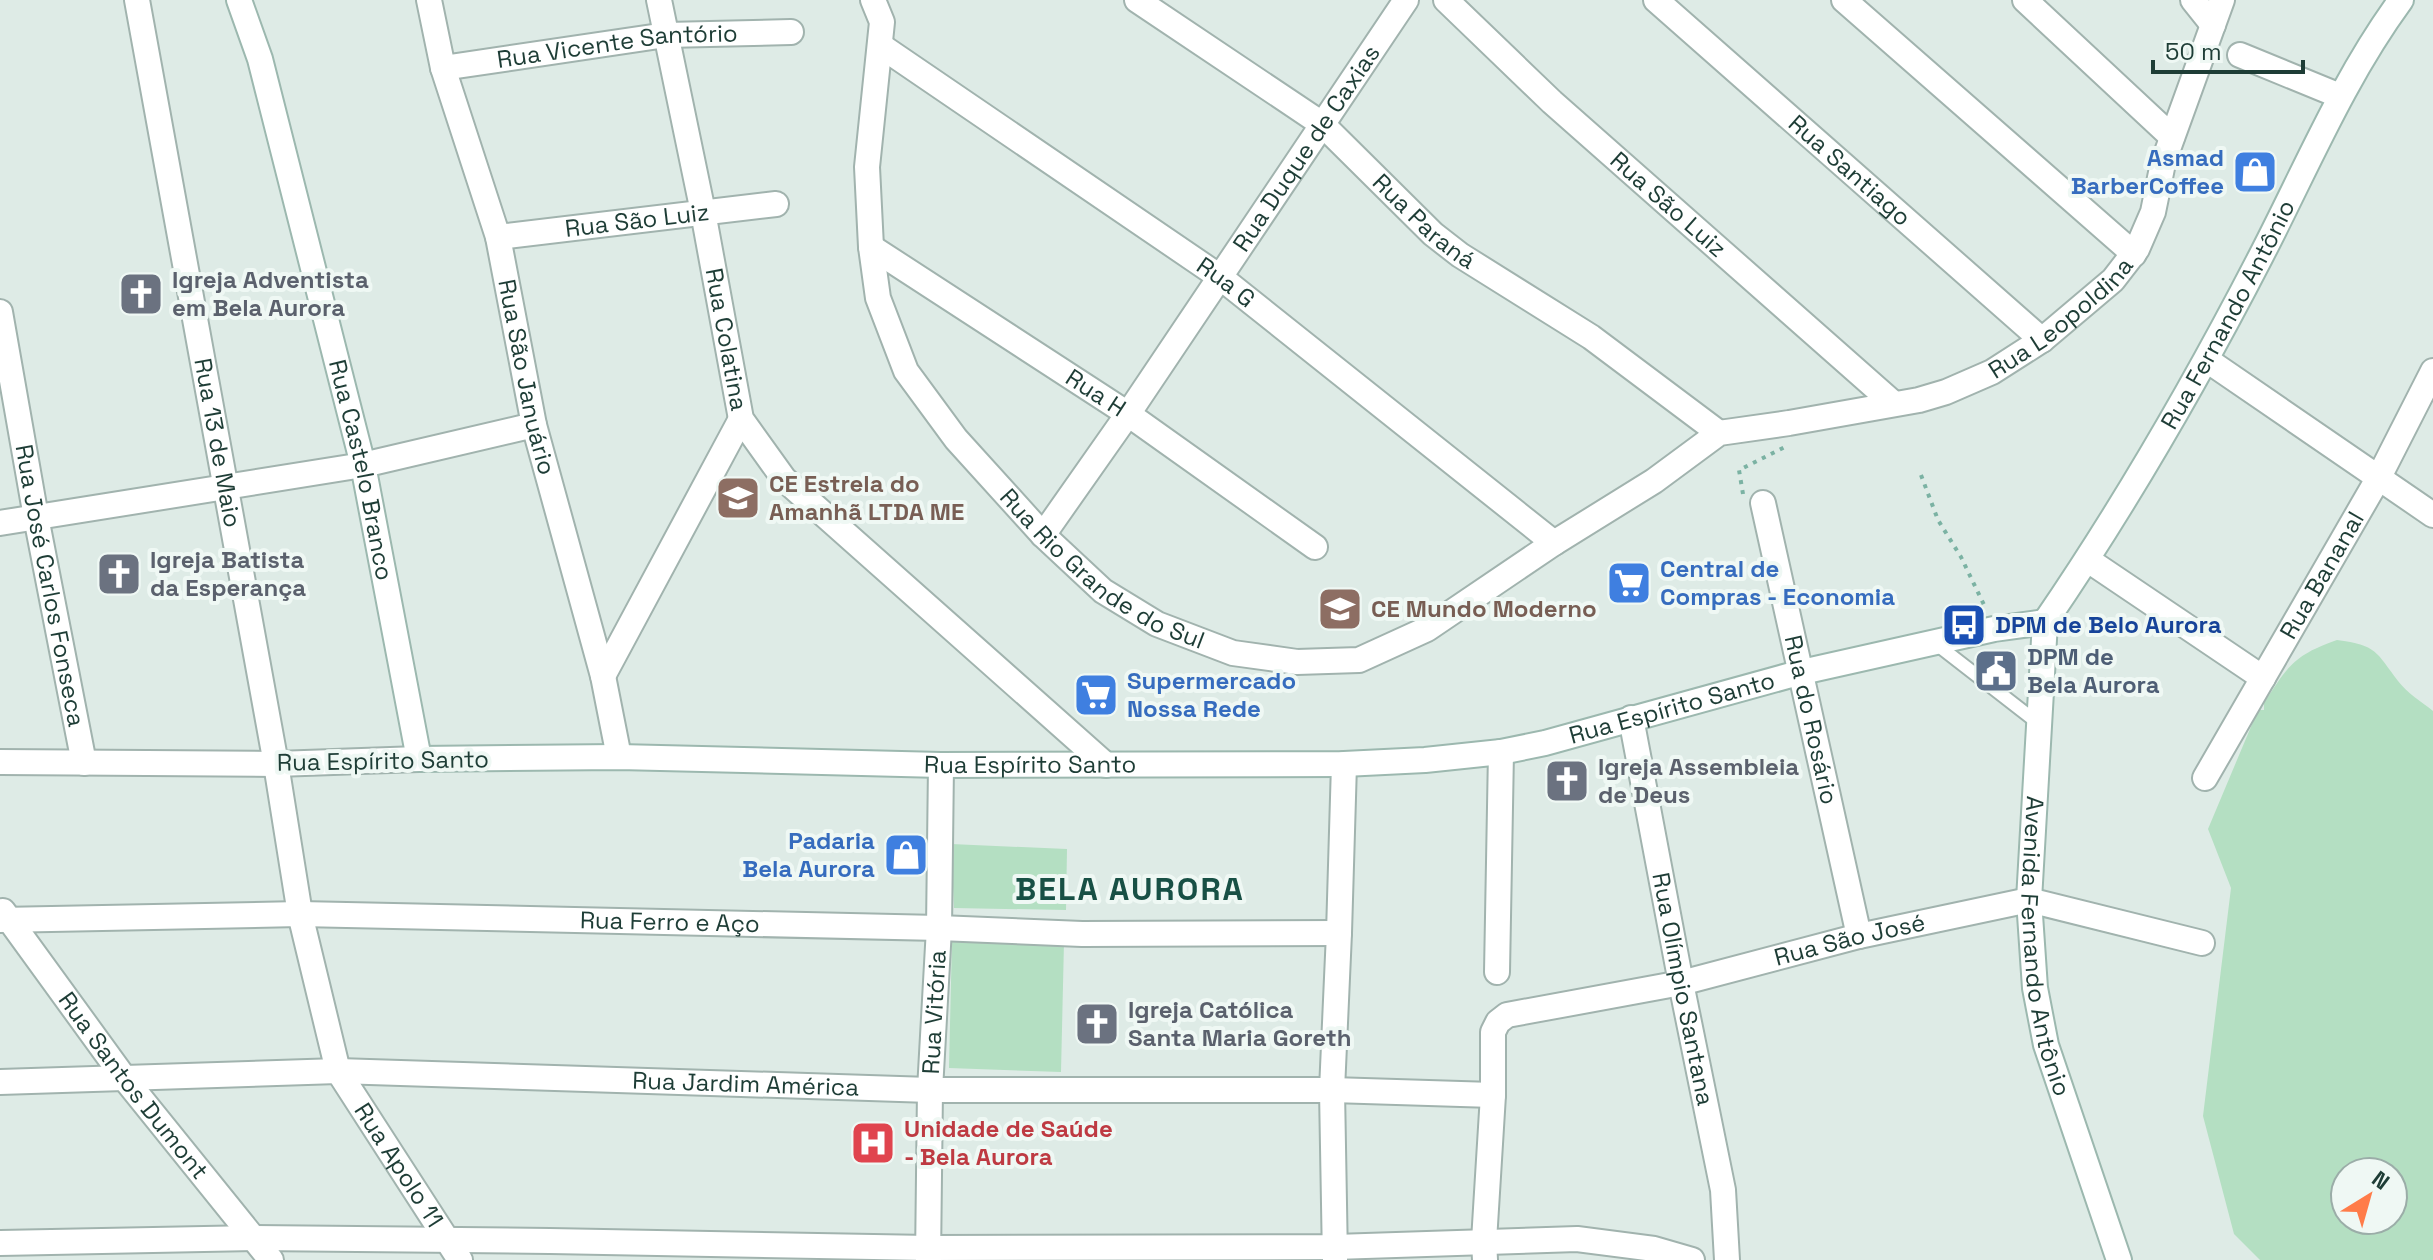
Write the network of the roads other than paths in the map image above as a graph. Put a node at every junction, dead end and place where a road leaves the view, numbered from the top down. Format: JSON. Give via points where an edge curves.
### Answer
{"nodes":[{"id":1,"x":137,"y":0,"type":"edge"},
{"id":2,"x":239,"y":0,"type":"edge"},
{"id":3,"x":429,"y":0,"type":"edge"},
{"id":4,"x":659,"y":0,"type":"edge"},
{"id":5,"x":898,"y":0,"type":"edge"},
{"id":6,"x":1137,"y":0,"type":"edge"},
{"id":7,"x":1406,"y":0,"type":"edge"},
{"id":8,"x":1446,"y":0,"type":"edge"},
{"id":9,"x":1656,"y":0,"type":"edge"},
{"id":10,"x":1844,"y":0,"type":"edge"},
{"id":11,"x":2025,"y":0,"type":"edge"},
{"id":12,"x":2193,"y":0,"type":"edge"},
{"id":13,"x":2222,"y":0,"type":"edge"},
{"id":14,"x":2401,"y":0,"type":"edge"},
{"id":15,"x":879,"y":23,"type":"edge"},
{"id":16,"x":2213,"y":25,"type":"junction"},
{"id":17,"x":791,"y":32,"type":"dead end"},
{"id":18,"x":666,"y":35,"type":"junction"},
{"id":19,"x":2240,"y":55,"type":"dead end"},
{"id":20,"x":443,"y":68,"type":"junction"},
{"id":21,"x":2340,"y":96,"type":"junction"},
{"id":22,"x":1322,"y":124,"type":"junction"},
{"id":23,"x":2172,"y":137,"type":"junction"},
{"id":24,"x":776,"y":204,"type":"dead end"},
{"id":25,"x":703,"y":212,"type":"junction"},
{"id":26,"x":498,"y":237,"type":"junction"},
{"id":27,"x":871,"y":247,"type":"junction"},
{"id":28,"x":2134,"y":254,"type":"junction"},
{"id":29,"x":1220,"y":277,"type":"junction"},
{"id":30,"x":0,"y":312,"type":"edge"},
{"id":31,"x":2042,"y":340,"type":"junction"},
{"id":32,"x":2207,"y":360,"type":"junction"},
{"id":33,"x":2433,"y":371,"type":"edge"},
{"id":34,"x":1893,"y":403,"type":"junction"},
{"id":35,"x":1128,"y":414,"type":"junction"},
{"id":36,"x":741,"y":419,"type":"junction"},
{"id":37,"x":534,"y":425,"type":"junction"},
{"id":38,"x":1719,"y":433,"type":"junction"},
{"id":39,"x":363,"y":465,"type":"junction"},
{"id":40,"x":2379,"y":477,"type":"junction"},
{"id":41,"x":226,"y":488,"type":"junction"},
{"id":42,"x":1754,"y":504,"type":"road end"},
{"id":43,"x":2433,"y":515,"type":"edge"},
{"id":44,"x":36,"y":517,"type":"junction"},
{"id":45,"x":0,"y":523,"type":"edge"},
{"id":46,"x":1043,"y":535,"type":"junction"},
{"id":47,"x":1554,"y":543,"type":"junction"},
{"id":48,"x":1315,"y":547,"type":"dead end"},
{"id":49,"x":2088,"y":560,"type":"junction"},
{"id":50,"x":2045,"y":622,"type":"junction"},
{"id":51,"x":1935,"y":643,"type":"junction"},
{"id":52,"x":1802,"y":672,"type":"junction"},
{"id":53,"x":603,"y":676,"type":"junction"},
{"id":54,"x":2263,"y":678,"type":"junction"},
{"id":55,"x":1631,"y":718,"type":"junction"},
{"id":56,"x":2038,"y":723,"type":"junction"},
{"id":57,"x":1501,"y":752,"type":"junction"},
{"id":58,"x":619,"y":757,"type":"junction"},
{"id":59,"x":419,"y":759,"type":"junction"},
{"id":60,"x":0,"y":762,"type":"edge"},
{"id":61,"x":84,"y":763,"type":"junction"},
{"id":62,"x":276,"y":764,"type":"junction"},
{"id":63,"x":1344,"y":764,"type":"junction"},
{"id":64,"x":941,"y":765,"type":"junction"},
{"id":65,"x":1106,"y":765,"type":"junction"},
{"id":66,"x":2205,"y":778,"type":"dead end"},
{"id":67,"x":2029,"y":900,"type":"junction"},
{"id":68,"x":300,"y":914,"type":"junction"},
{"id":69,"x":3,"y":915,"type":"edge"},
{"id":70,"x":939,"y":928,"type":"junction"},
{"id":71,"x":1339,"y":933,"type":"junction"},
{"id":72,"x":1859,"y":936,"type":"junction"},
{"id":73,"x":2202,"y":943,"type":"dead end"},
{"id":74,"x":1497,"y":972,"type":"dead end"},
{"id":75,"x":1681,"y":983,"type":"junction"},
{"id":76,"x":338,"y":1071,"type":"junction"},
{"id":77,"x":125,"y":1079,"type":"junction"},
{"id":78,"x":0,"y":1082,"type":"edge"},
{"id":79,"x":930,"y":1090,"type":"junction"},
{"id":80,"x":1332,"y":1090,"type":"junction"},
{"id":81,"x":1493,"y":1095,"type":"junction"},
{"id":82,"x":255,"y":1238,"type":"junction"},
{"id":83,"x":446,"y":1240,"type":"junction"},
{"id":84,"x":550,"y":1241,"type":"junction"},
{"id":85,"x":0,"y":1243,"type":"edge"},
{"id":86,"x":1484,"y":1251,"type":"edge"},
{"id":87,"x":1335,"y":1253,"type":"edge"},
{"id":88,"x":928,"y":1254,"type":"edge"},
{"id":89,"x":271,"y":1260,"type":"edge"},
{"id":90,"x":460,"y":1260,"type":"edge"},
{"id":91,"x":566,"y":1260,"type":"edge"},
{"id":92,"x":1692,"y":1260,"type":"edge"},
{"id":93,"x":1727,"y":1260,"type":"edge"},
{"id":94,"x":2119,"y":1260,"type":"edge"}],
"edges":[{"from":1,"to":41,"type":"street","name":"Rua 13 de Maio"},
{"from":2,"to":39,"type":"street","name":"Rua Castelo Branco","via":[[260,59]]},
{"from":3,"to":20,"type":"street","name":"Rua São Januário"},
{"from":4,"to":18,"type":"street","name":"Rua Colatina"},
{"from":5,"to":15,"type":"street"},
{"from":6,"to":22,"type":"street","name":"Rua Paraná"},
{"from":7,"to":22,"type":"street","name":"Rua Duque de Caxias"},
{"from":8,"to":34,"type":"street","name":"Rua São Luiz","via":[[1552,102]]},
{"from":9,"to":31,"type":"street","name":"Rua Santiago"},
{"from":10,"to":28,"type":"street"},
{"from":11,"to":23,"type":"street"},
{"from":12,"to":16,"type":"street"},
{"from":13,"to":16,"type":"street","name":"Rua Leopoldina"},
{"from":14,"to":21,"type":"street","name":"Rua Fernando Antônio"},
{"from":15,"to":27,"type":"street","name":"Rua Rio Grande do Sul","via":[[867,167]]},
{"from":15,"to":29,"type":"street","name":"Rua G"},
{"from":16,"to":23,"type":"street","name":"Rua Leopoldina"},
{"from":17,"to":18,"type":"street","name":"Rua Vicente Santório"},
{"from":18,"to":20,"type":"street","name":"Rua Vicente Santório"},
{"from":18,"to":25,"type":"street","name":"Rua Colatina"},
{"from":19,"to":21,"type":"street"},
{"from":20,"to":26,"type":"street","name":"Rua São Januário"},
{"from":21,"to":32,"type":"street","name":"Rua Fernando Antônio"},
{"from":22,"to":29,"type":"street","name":"Rua Duque de Caxias"},
{"from":22,"to":38,"type":"street","name":"Rua Paraná","via":[[1433,234],[1591,337]]},
{"from":23,"to":28,"type":"street","name":"Rua Leopoldina","via":[[2153,212]]},
{"from":24,"to":25,"type":"street","name":"Rua São Luiz"},
{"from":25,"to":26,"type":"street","name":"Rua São Luiz"},
{"from":25,"to":36,"type":"street","name":"Rua Colatina"},
{"from":26,"to":37,"type":"street","name":"Rua São Januário"},
{"from":27,"to":35,"type":"street","name":"Rua H"},
{"from":27,"to":46,"type":"street","name":"Rua Rio Grande do Sul","via":[[878,298],[906,371],[956,439]]},
{"from":28,"to":31,"type":"street","name":"Rua Leopoldina","via":[[2113,280]]},
{"from":29,"to":35,"type":"street","name":"Rua Duque de Caxias"},
{"from":29,"to":47,"type":"street","name":"Rua G"},
{"from":30,"to":44,"type":"street","name":"Rua José Carlos Fonseca"},
{"from":31,"to":34,"type":"street","name":"Rua Leopoldina","via":[[1970,382]]},
{"from":32,"to":40,"type":"street"},
{"from":32,"to":49,"type":"street","name":"Rua Fernando Antônio"},
{"from":33,"to":40,"type":"street","name":"Rua Bananal"},
{"from":34,"to":38,"type":"street","name":"Rua Leopoldina"},
{"from":35,"to":46,"type":"street","name":"Rua Duque de Caxias"},
{"from":35,"to":48,"type":"street","name":"Rua H"},
{"from":36,"to":53,"type":"street"},
{"from":36,"to":65,"type":"street","name":"Rua Colatina","via":[[784,479]]},
{"from":37,"to":39,"type":"street"},
{"from":37,"to":53,"type":"street","name":"Rua São Januário"},
{"from":38,"to":47,"type":"street","name":"Rua Rio Grande do Sul"},
{"from":39,"to":41,"type":"street"},
{"from":39,"to":59,"type":"street","name":"Rua Castelo Branco"},
{"from":40,"to":43,"type":"street"},
{"from":40,"to":54,"type":"street","name":"Rua Bananal"},
{"from":41,"to":44,"type":"street"},
{"from":41,"to":62,"type":"street","name":"Rua 13 de Maio"},
{"from":42,"to":52,"type":"street","name":"Rua do Rosário"},
{"from":44,"to":45,"type":"street"},
{"from":44,"to":61,"type":"street","name":"Rua José Carlos Fonseca"},
{"from":46,"to":47,"type":"street","name":"Rua Rio Grande do Sul","via":[[1103,591],[1157,624],[1233,653],[1297,662],[1359,660],[1427,629]]},
{"from":49,"to":50,"type":"street","name":"Rua Fernando Antônio"},
{"from":49,"to":54,"type":"street"},
{"from":50,"to":51,"type":"street","name":"Rua Espírito Santo"},
{"from":50,"to":56,"type":"street","name":"Avenida Fernando Antônio"},
{"from":51,"to":52,"type":"street","name":"Rua Espírito Santo"},
{"from":51,"to":56,"type":"lane"},
{"from":52,"to":55,"type":"street","name":"Rua Espírito Santo"},
{"from":52,"to":72,"type":"street","name":"Rua do Rosário"},
{"from":53,"to":58,"type":"street","name":"Rua São Januário"},
{"from":54,"to":66,"type":"street","name":"Rua Bananal"},
{"from":55,"to":57,"type":"street","name":"Rua Espírito Santo"},
{"from":55,"to":75,"type":"street","name":"Rua Olímpio Santana"},
{"from":56,"to":67,"type":"street","name":"Avenida Fernando Antônio"},
{"from":57,"to":63,"type":"street","name":"Rua Espírito Santo"},
{"from":57,"to":74,"type":"street"},
{"from":58,"to":59,"type":"street","name":"Rua Espírito Santo"},
{"from":58,"to":64,"type":"street","name":"Rua Espírito Santo"},
{"from":59,"to":62,"type":"street","name":"Rua Espírito Santo"},
{"from":60,"to":61,"type":"street","name":"Rua Espírito Santo"},
{"from":61,"to":62,"type":"street","name":"Rua Espírito Santo"},
{"from":62,"to":68,"type":"street","name":"Rua 13 de Maio"},
{"from":63,"to":65,"type":"street","name":"Rua Espírito Santo"},
{"from":63,"to":71,"type":"street"},
{"from":64,"to":65,"type":"street","name":"Rua Espírito Santo"},
{"from":64,"to":70,"type":"street","name":"Rua Vitória"},
{"from":67,"to":72,"type":"street","name":"Rua São José"},
{"from":67,"to":73,"type":"street","name":"Rua São José"},
{"from":67,"to":94,"type":"street","name":"Avenida Fernando Antônio","via":[[2035,988],[2046,1045]]},
{"from":68,"to":69,"type":"street","name":"Rua Ferro e Aço"},
{"from":68,"to":70,"type":"street","name":"Rua Ferro e Aço"},
{"from":68,"to":76,"type":"street","name":"Rua 13 de Maio"},
{"from":69,"to":77,"type":"street","name":"Rua Santos Dumont"},
{"from":70,"to":71,"type":"street","name":"Rua Ferro e Aço","via":[[1082,934]]},
{"from":70,"to":79,"type":"street","name":"Rua Vitória"},
{"from":71,"to":80,"type":"street"},
{"from":72,"to":75,"type":"street","name":"Rua São José"},
{"from":75,"to":81,"type":"street","name":"Rua São José","via":[[1507,1015],[1493,1032]]},
{"from":75,"to":93,"type":"street","name":"Rua Olímpio Santana","via":[[1723,1190]]},
{"from":76,"to":77,"type":"street","name":"Rua Jardim América"},
{"from":76,"to":79,"type":"street","name":"Rua Jardim América"},
{"from":76,"to":83,"type":"street","name":"Rua Apolo 11"},
{"from":77,"to":78,"type":"street","name":"Rua Jardim América"},
{"from":77,"to":82,"type":"street","name":"Rua Santos Dumont"},
{"from":79,"to":80,"type":"street","name":"Rua Jardim América"},
{"from":79,"to":88,"type":"street","name":"Rua Vitória"},
{"from":80,"to":81,"type":"street","name":"Rua Jardim América"},
{"from":80,"to":87,"type":"street"},
{"from":81,"to":86,"type":"street"},
{"from":82,"to":83,"type":"street"},
{"from":82,"to":85,"type":"street"},
{"from":82,"to":89,"type":"street","name":"Rua Santos Dumont"},
{"from":83,"to":84,"type":"street"},
{"from":83,"to":90,"type":"street","name":"Rua Apolo 11"},
{"from":84,"to":88,"type":"street"},
{"from":84,"to":91,"type":"street"},
{"from":86,"to":87,"type":"street"},
{"from":86,"to":92,"type":"street","via":[[1577,1239]]},
{"from":87,"to":88,"type":"street"}]}
